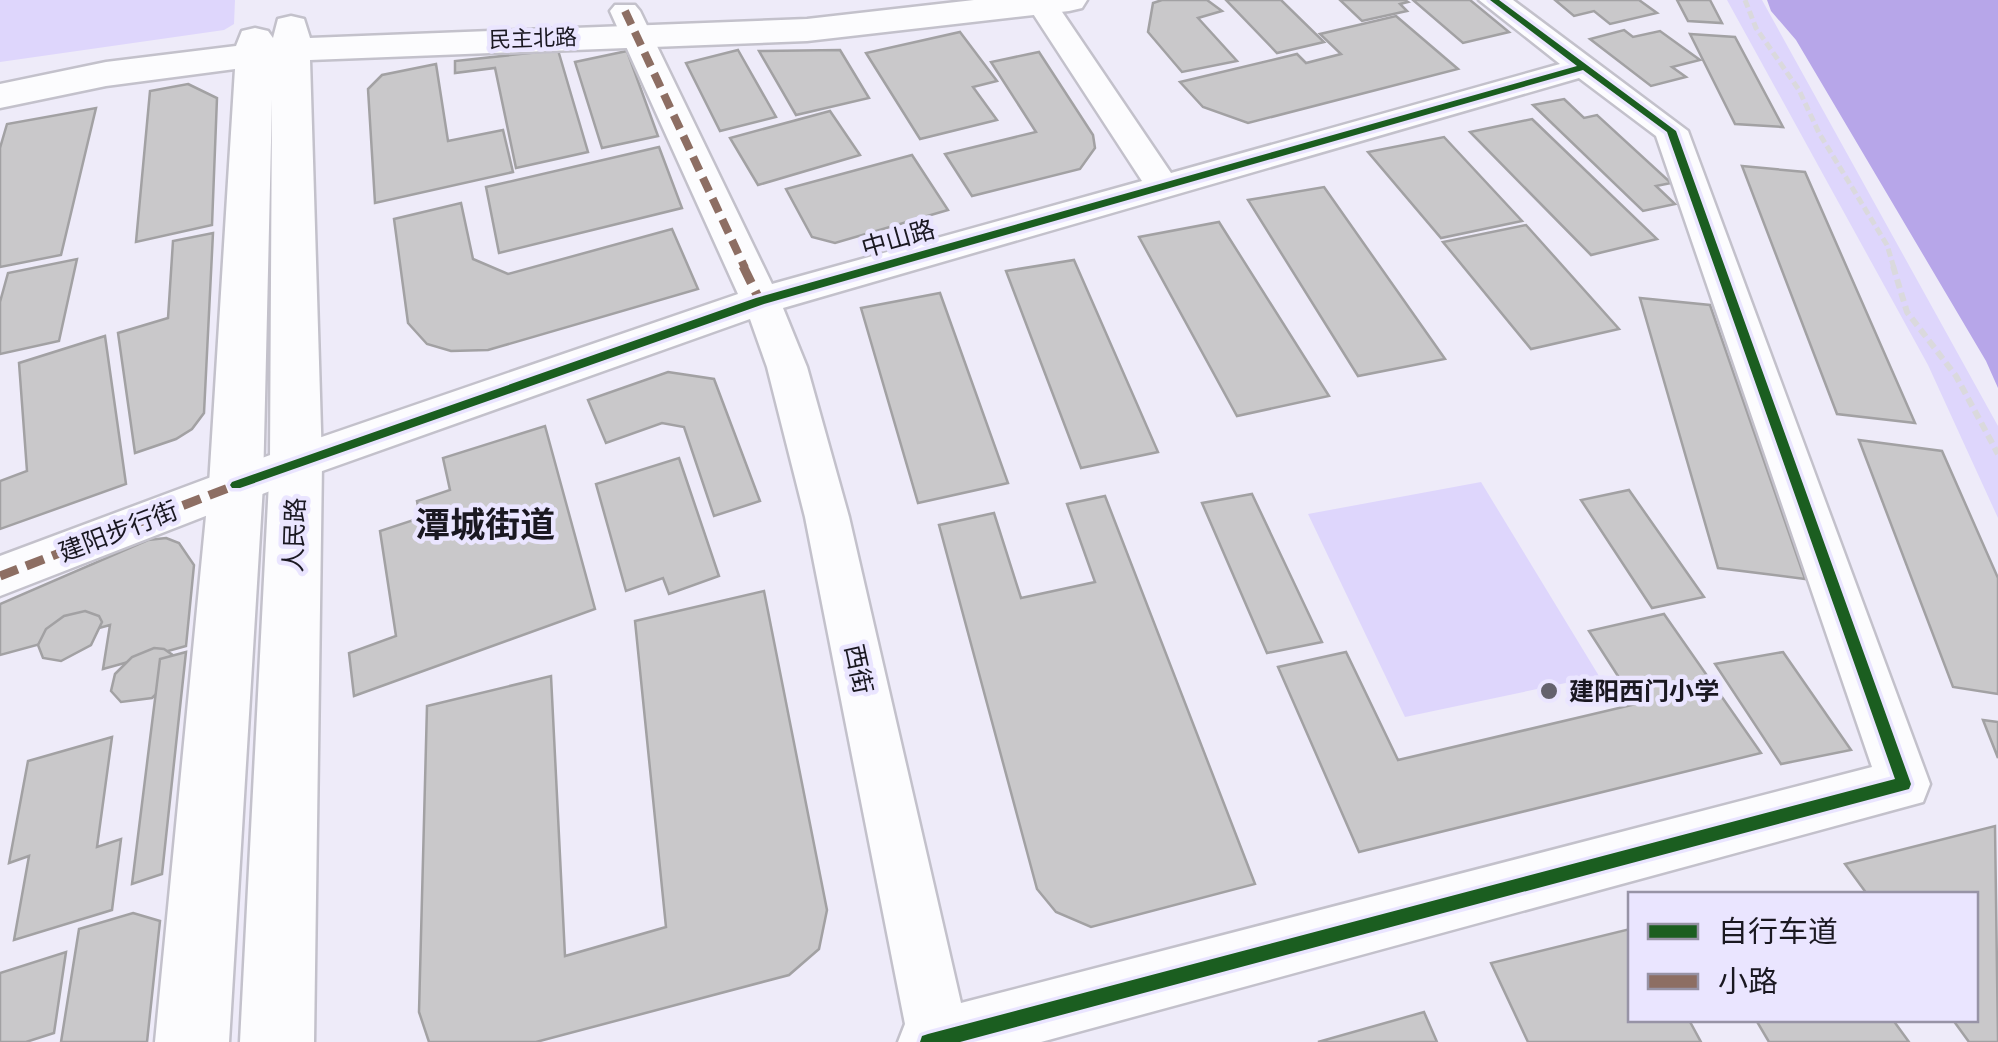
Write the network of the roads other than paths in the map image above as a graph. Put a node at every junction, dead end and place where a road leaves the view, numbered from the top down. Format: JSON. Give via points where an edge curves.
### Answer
{"nodes":[{"id":1,"x":893,"y":0,"type":"edge"},
{"id":2,"x":1494,"y":0,"type":"edge"},
{"id":3,"x":1056,"y":3,"type":"edge"},
{"id":4,"x":631,"y":23,"type":"junction"},
{"id":5,"x":273,"y":41,"type":"junction"},
{"id":6,"x":1584,"y":67,"type":"junction"},
{"id":7,"x":0,"y":69,"type":"edge"},
{"id":8,"x":0,"y":96,"type":"edge"},
{"id":9,"x":1162,"y":185,"type":"junction"},
{"id":10,"x":760,"y":301,"type":"junction"},
{"id":11,"x":296,"y":463,"type":"junction"},
{"id":12,"x":236,"y":486,"type":"junction"},
{"id":13,"x":0,"y":576,"type":"edge"},
{"id":14,"x":935,"y":1041,"type":"edge"},
{"id":15,"x":192,"y":1042,"type":"edge"},
{"id":16,"x":277,"y":1042,"type":"edge"}],
"edges":[{"from":1,"to":4,"type":"highway","name":"民主北路"},
{"from":2,"to":6,"type":"street"},
{"from":3,"to":4,"type":"highway","name":"民主北路","via":[[807,30]]},
{"from":3,"to":9,"type":"street"},
{"from":4,"to":5,"type":"highway","name":"民主北路","via":[[413,42]]},
{"from":4,"to":10,"type":"street","name":"西街"},
{"from":5,"to":7,"type":"highway","name":"民主北路"},
{"from":5,"to":8,"type":"highway","name":"民主北路"},
{"from":5,"to":11,"type":"highway","name":"人民路"},
{"from":5,"to":12,"type":"highway"},
{"from":6,"to":9,"type":"street","name":"中山路"},
{"from":6,"to":14,"type":"street","via":[[1670,132],[1904,784]]},
{"from":9,"to":10,"type":"street","name":"中山路"},
{"from":10,"to":11,"type":"street","name":"中山路"},
{"from":10,"to":14,"type":"street","name":"西街","via":[[786,367],[827,517]]},
{"from":11,"to":12,"type":"street","name":"中山路"},
{"from":11,"to":16,"type":"highway","name":"人民路"},
{"from":12,"to":13,"type":"street","name":"建阳步行街"},
{"from":12,"to":15,"type":"highway"}]}
